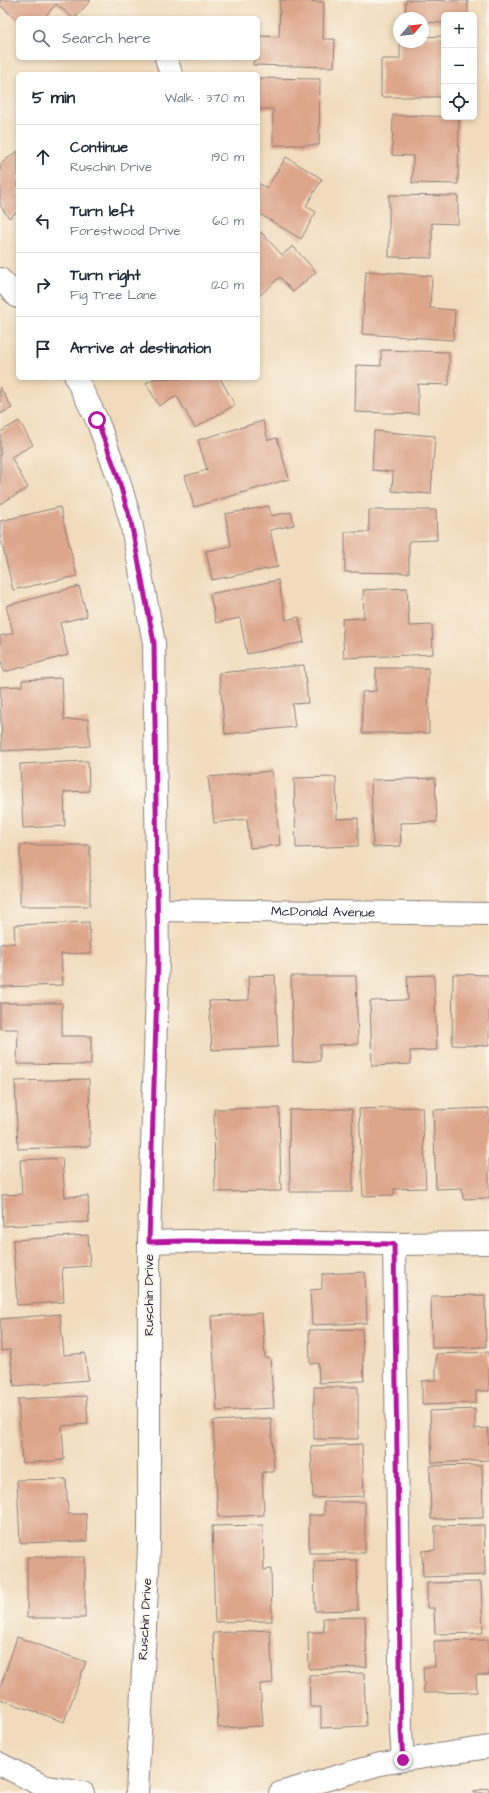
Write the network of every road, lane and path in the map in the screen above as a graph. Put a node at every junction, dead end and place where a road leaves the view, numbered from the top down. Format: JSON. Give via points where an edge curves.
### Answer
{"nodes":[{"id":1,"x":167,"y":60,"type":"edge"},
{"id":2,"x":170,"y":72,"type":"edge"},
{"id":3,"x":0,"y":279,"type":"edge"},
{"id":4,"x":16,"y":295,"type":"edge"},
{"id":5,"x":77,"y":380,"type":"edge"},
{"id":6,"x":157,"y":910,"type":"junction"},
{"id":7,"x":489,"y":914,"type":"edge"},
{"id":8,"x":149,"y":1242,"type":"junction"},
{"id":9,"x":489,"y":1243,"type":"edge"},
{"id":10,"x":394,"y":1244,"type":"junction"},
{"id":11,"x":489,"y":1747,"type":"edge"},
{"id":12,"x":403,"y":1760,"type":"junction"},
{"id":13,"x":0,"y":1764,"type":"edge"},
{"id":14,"x":83,"y":1793,"type":"edge"},
{"id":15,"x":137,"y":1793,"type":"edge"},
{"id":16,"x":280,"y":1793,"type":"edge"}],
"edges":[{"from":1,"to":2,"type":"street"},
{"from":3,"to":4,"type":"street"},
{"from":5,"to":6,"type":"street","name":"Ruschin Drive","via":[[97,420],[117,474],[131,522],[154,643]]},
{"from":6,"to":7,"type":"street","name":"McDonald Avenue"},
{"from":6,"to":8,"type":"street","name":"Ruschin Drive","via":[[158,959]]},
{"from":8,"to":10,"type":"street"},
{"from":8,"to":15,"type":"street","name":"Ruschin Drive","via":[[149,1547]]},
{"from":9,"to":10,"type":"street"},
{"from":10,"to":12,"type":"street"},
{"from":11,"to":12,"type":"street"},
{"from":12,"to":16,"type":"street","via":[[380,1764]]},
{"from":13,"to":14,"type":"street","via":[[43,1786]]}]}
